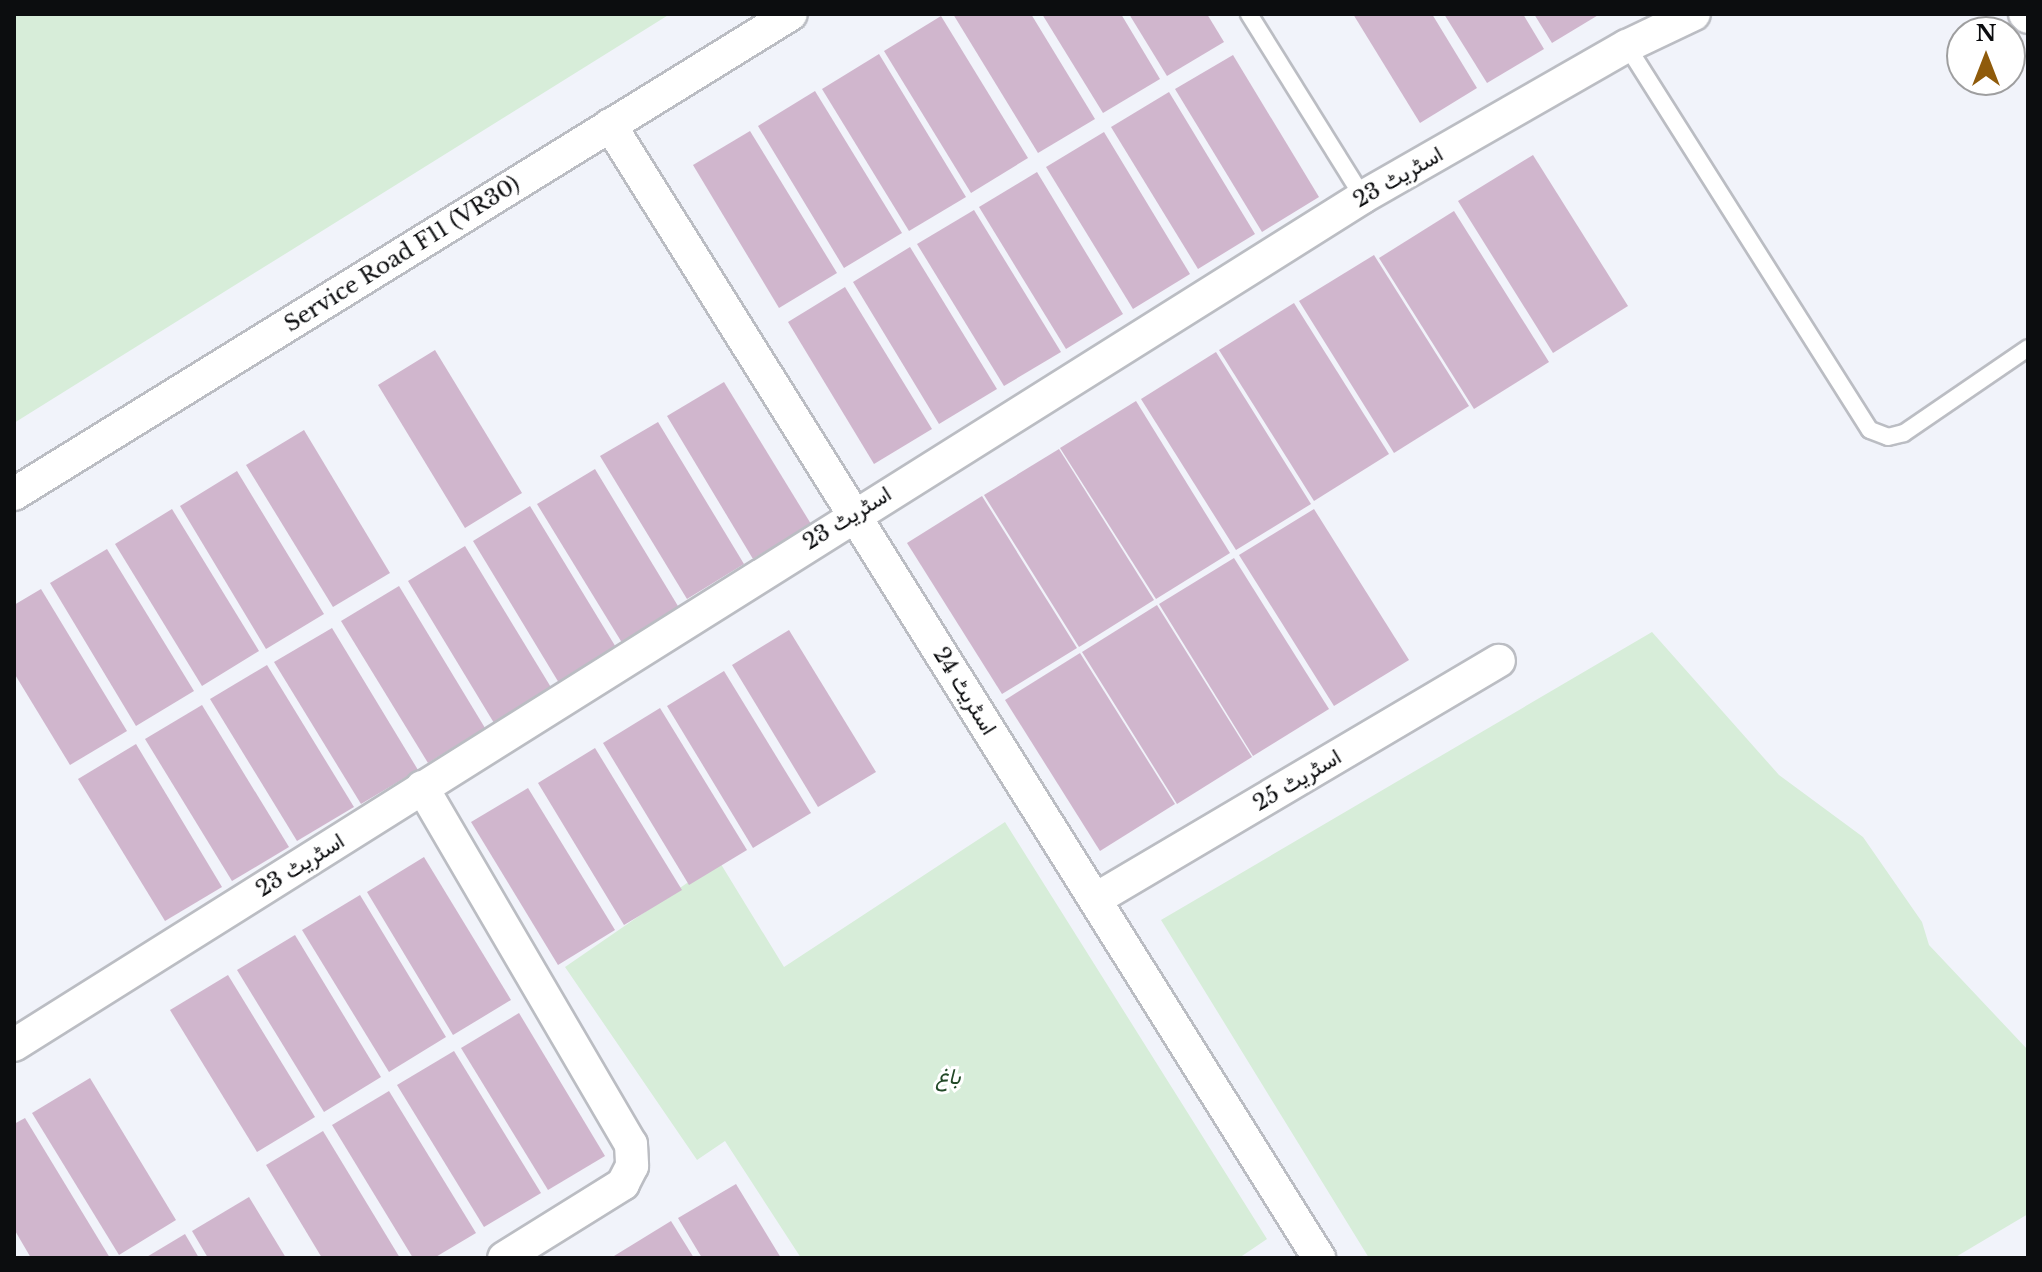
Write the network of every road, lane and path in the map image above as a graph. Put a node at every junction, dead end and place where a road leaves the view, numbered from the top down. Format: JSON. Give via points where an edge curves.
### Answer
{"nodes":[{"id":1,"x":791,"y":14,"type":"edge"},
{"id":2,"x":1249,"y":14,"type":"edge"},
{"id":3,"x":1694,"y":14,"type":"edge"},
{"id":4,"x":1627,"y":46,"type":"junction"},
{"id":5,"x":610,"y":125,"type":"junction"},
{"id":6,"x":1363,"y":197,"type":"junction"},
{"id":7,"x":2028,"y":348,"type":"edge"},
{"id":8,"x":14,"y":494,"type":"edge"},
{"id":9,"x":853,"y":514,"type":"junction"},
{"id":10,"x":1499,"y":661,"type":"dead end"},
{"id":11,"x":422,"y":787,"type":"junction"},
{"id":12,"x":1096,"y":899,"type":"junction"},
{"id":13,"x":14,"y":1045,"type":"edge"},
{"id":14,"x":504,"y":1258,"type":"edge"},
{"id":15,"x":1319,"y":1258,"type":"edge"}],
"edges":[{"from":1,"to":5,"type":"street","name":"Service Road F11 (VR30)"},
{"from":2,"to":6,"type":"lane"},
{"from":3,"to":4,"type":"street","name":"اسٹریٹ 23"},
{"from":4,"to":6,"type":"street","name":"اسٹریٹ 23"},
{"from":4,"to":7,"type":"lane","via":[[1870,430],[1888,437],[1904,433]]},
{"from":5,"to":8,"type":"street","name":"Service Road F11 (VR30)"},
{"from":5,"to":9,"type":"street","name":"اسٹریٹ 24"},
{"from":6,"to":9,"type":"street","name":"اسٹریٹ 23"},
{"from":9,"to":11,"type":"street","name":"اسٹریٹ 23"},
{"from":9,"to":12,"type":"street","name":"اسٹریٹ 24"},
{"from":10,"to":12,"type":"street","name":"اسٹریٹ 25"},
{"from":11,"to":13,"type":"street","name":"اسٹریٹ 23"},
{"from":11,"to":14,"type":"street","via":[[631,1144],[632,1166],[623,1184]]},
{"from":12,"to":15,"type":"street","name":"اسٹریٹ 24"}]}
